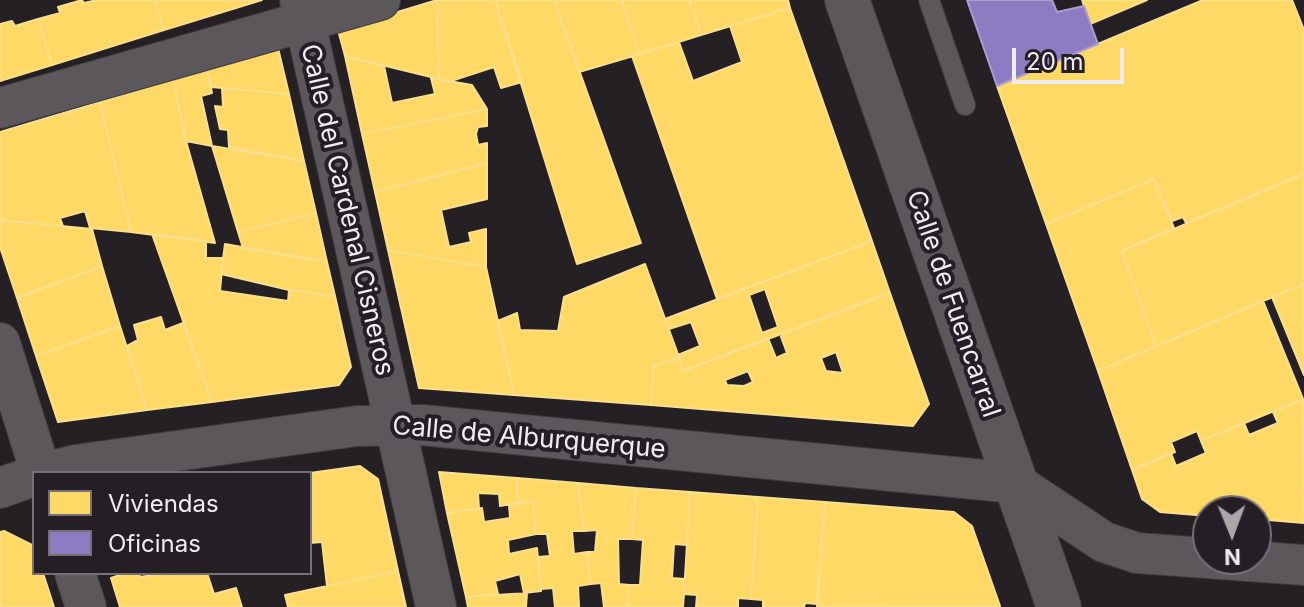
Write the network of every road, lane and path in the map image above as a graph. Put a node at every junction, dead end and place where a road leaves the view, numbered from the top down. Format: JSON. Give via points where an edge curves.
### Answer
{"nodes":[{"id":1,"x":380,"y":0,"type":"edge"},
{"id":2,"x":847,"y":0,"type":"edge"},
{"id":3,"x":929,"y":0,"type":"edge"},
{"id":4,"x":302,"y":10,"type":"edge"},
{"id":5,"x":965,"y":105,"type":"dead end"},
{"id":6,"x":0,"y":108,"type":"edge"},
{"id":7,"x":0,"y":343,"type":"edge"},
{"id":8,"x":394,"y":424,"type":"junction"},
{"id":9,"x":42,"y":471,"type":"edge"},
{"id":10,"x":51,"y":471,"type":"edge"},
{"id":11,"x":32,"y":477,"type":"edge"},
{"id":12,"x":1015,"y":483,"type":"junction"},
{"id":13,"x":0,"y":488,"type":"edge"},
{"id":14,"x":1304,"y":565,"type":"edge"},
{"id":15,"x":76,"y":575,"type":"edge"},
{"id":16,"x":86,"y":607,"type":"edge"},
{"id":17,"x":436,"y":607,"type":"edge"},
{"id":18,"x":1059,"y":607,"type":"edge"}],
"edges":[{"from":1,"to":4,"type":"street"},
{"from":2,"to":12,"type":"street","name":"Calle de Fuencarral"},
{"from":3,"to":5,"type":"lane"},
{"from":4,"to":6,"type":"street"},
{"from":4,"to":8,"type":"street","name":"Calle del Cardenal Cisneros"},
{"from":7,"to":9,"type":"street"},
{"from":8,"to":10,"type":"street","name":"Calle de Alburquerque"},
{"from":8,"to":12,"type":"street","name":"Calle de Alburquerque"},
{"from":8,"to":17,"type":"street","name":"Calle del Cardenal Cisneros"},
{"from":11,"to":13,"type":"street"},
{"from":12,"to":14,"type":"street","via":[[1104,542],[1137,553]]},
{"from":12,"to":18,"type":"street","name":"Calle de Fuencarral"},
{"from":15,"to":16,"type":"street"}]}
